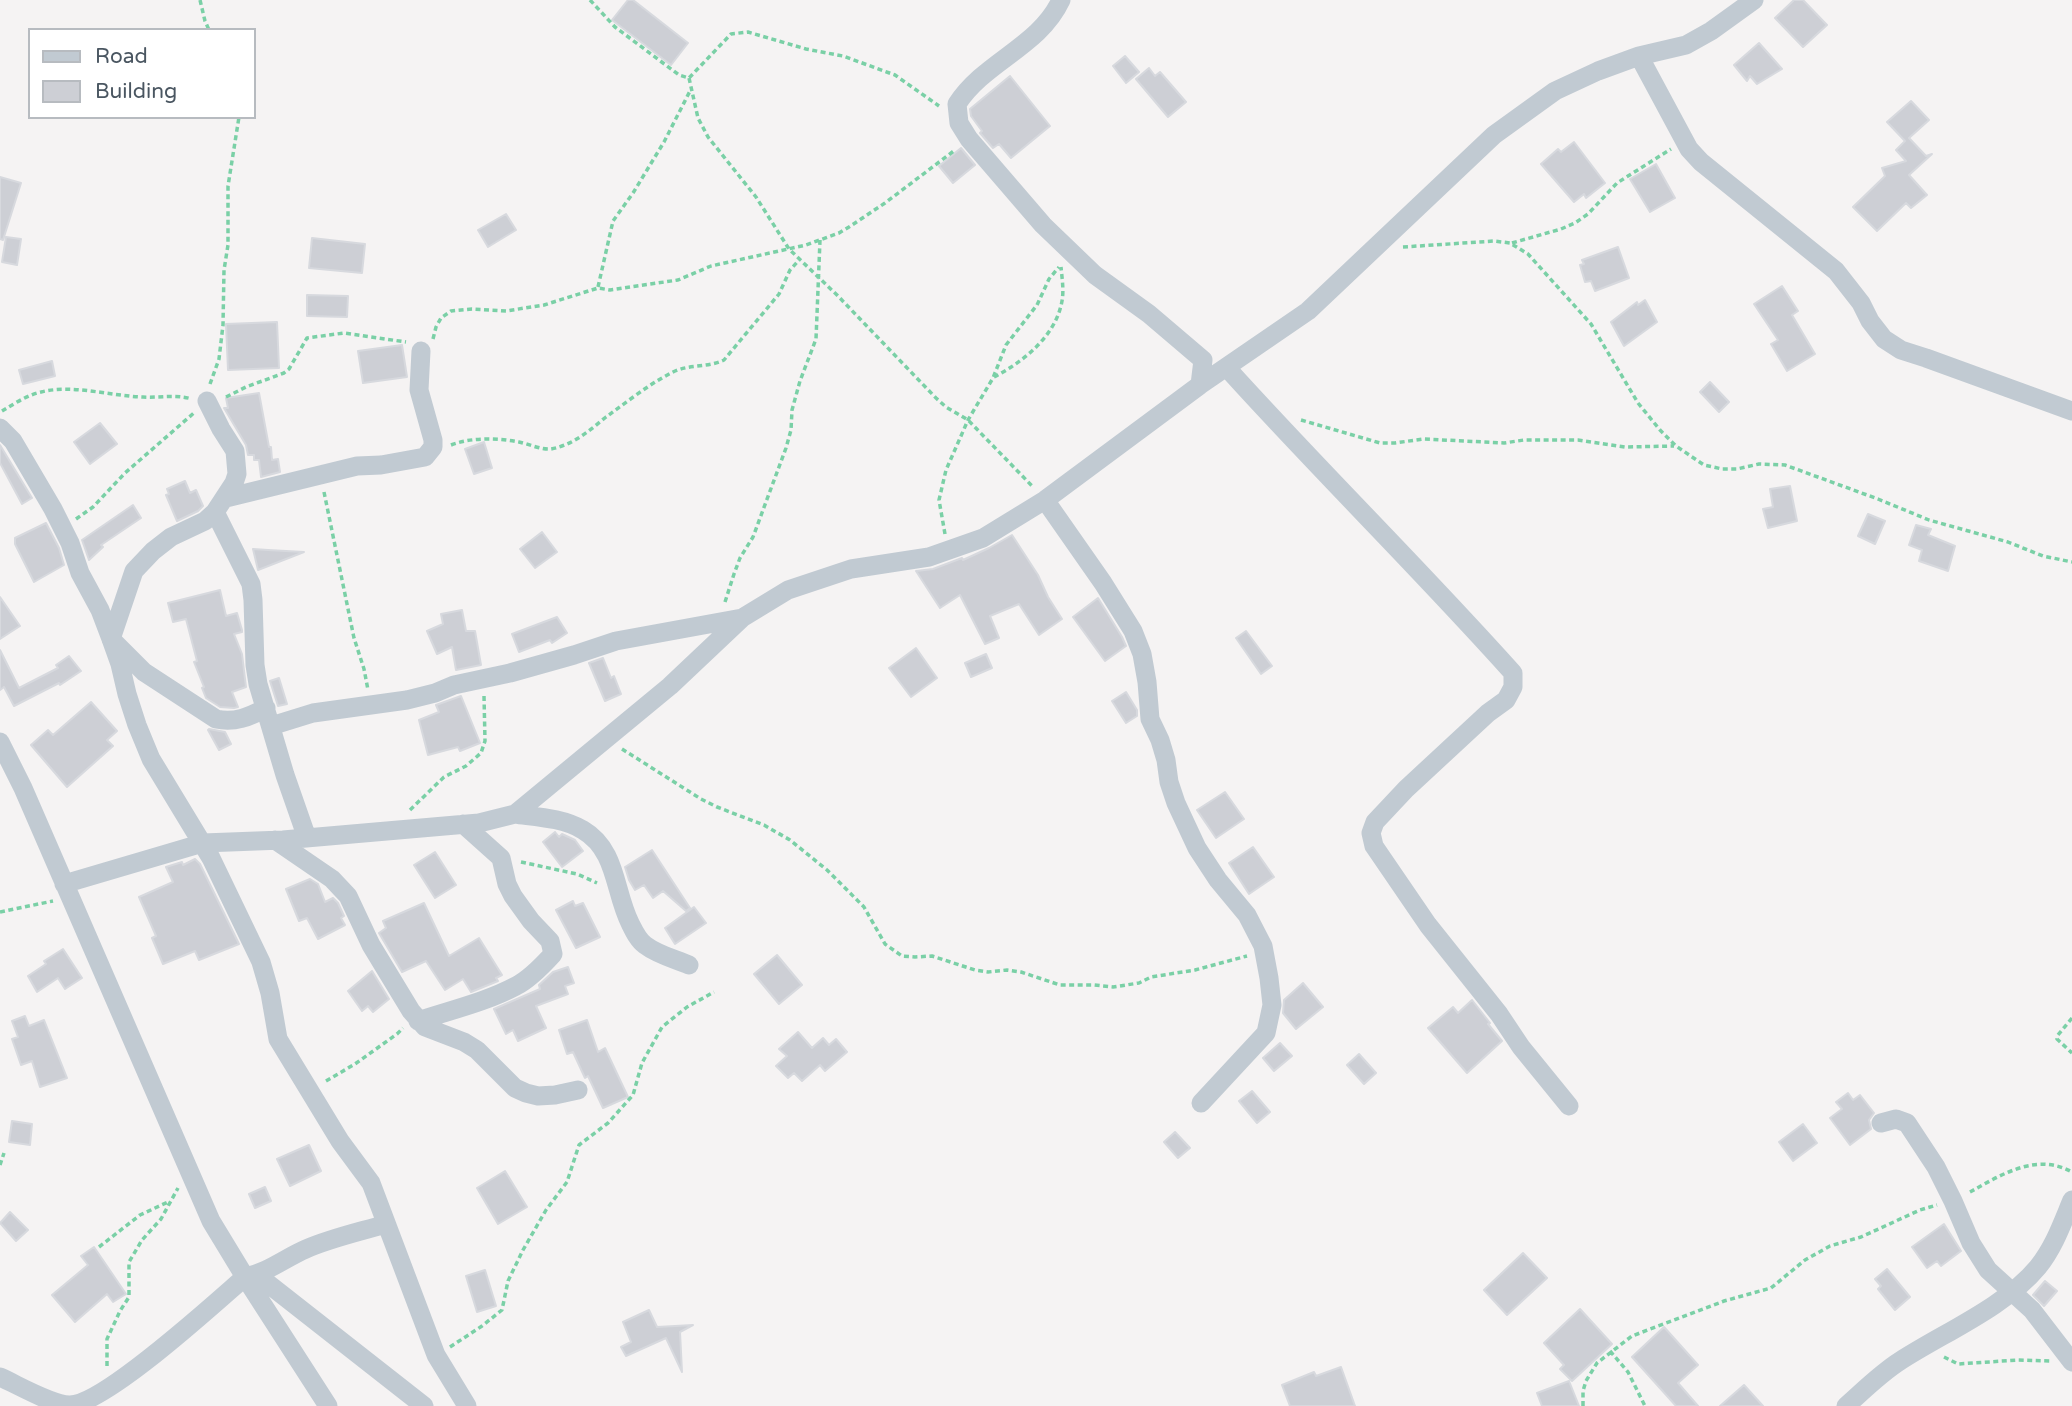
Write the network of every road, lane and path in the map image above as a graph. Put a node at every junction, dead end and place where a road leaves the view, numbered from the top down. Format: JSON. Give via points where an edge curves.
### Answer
{"nodes":[{"id":1,"x":200,"y":0,"type":"edge"},
{"id":2,"x":590,"y":0,"type":"edge"},
{"id":3,"x":1061,"y":0,"type":"edge"},
{"id":4,"x":1754,"y":0,"type":"edge"},
{"id":5,"x":208,"y":28,"type":"edge"},
{"id":6,"x":1639,"y":56,"type":"junction"},
{"id":7,"x":689,"y":78,"type":"junction"},
{"id":8,"x":691,"y":89,"type":"junction"},
{"id":9,"x":239,"y":119,"type":"edge"},
{"id":10,"x":964,"y":131,"type":"junction"},
{"id":11,"x":1683,"y":136,"type":"junction"},
{"id":12,"x":820,"y":240,"type":"junction"},
{"id":13,"x":1510,"y":243,"type":"junction"},
{"id":14,"x":1380,"y":244,"type":"junction"},
{"id":15,"x":789,"y":248,"type":"junction"},
{"id":16,"x":800,"y":259,"type":"junction"},
{"id":17,"x":819,"y":277,"type":"junction"},
{"id":18,"x":598,"y":288,"type":"junction"},
{"id":19,"x":421,"y":351,"type":"junction"},
{"id":20,"x":1227,"y":368,"type":"junction"},
{"id":21,"x":993,"y":378,"type":"junction"},
{"id":22,"x":1200,"y":385,"type":"junction"},
{"id":23,"x":204,"y":401,"type":"junction"},
{"id":24,"x":2072,"y":411,"type":"edge"},
{"id":25,"x":0,"y":412,"type":"edge"},
{"id":26,"x":1272,"y":418,"type":"junction"},
{"id":27,"x":968,"y":420,"type":"junction"},
{"id":28,"x":0,"y":428,"type":"edge"},
{"id":29,"x":1676,"y":446,"type":"junction"},
{"id":30,"x":430,"y":453,"type":"junction"},
{"id":31,"x":321,"y":476,"type":"junction"},
{"id":32,"x":1045,"y":500,"type":"junction"},
{"id":33,"x":220,"y":505,"type":"junction"},
{"id":34,"x":63,"y":529,"type":"junction"},
{"id":35,"x":944,"y":554,"type":"junction"},
{"id":36,"x":2072,"y":562,"type":"edge"},
{"id":37,"x":742,"y":618,"type":"junction"},
{"id":38,"x":722,"y":622,"type":"junction"},
{"id":39,"x":111,"y":639,"type":"junction"},
{"id":40,"x":483,"y":680,"type":"junction"},
{"id":41,"x":371,"y":705,"type":"junction"},
{"id":42,"x":269,"y":717,"type":"junction"},
{"id":43,"x":608,"y":738,"type":"junction"},
{"id":44,"x":0,"y":742,"type":"edge"},
{"id":45,"x":515,"y":814,"type":"junction"},
{"id":46,"x":463,"y":824,"type":"junction"},
{"id":47,"x":391,"y":831,"type":"junction"},
{"id":48,"x":307,"y":838,"type":"junction"},
{"id":49,"x":275,"y":840,"type":"junction"},
{"id":50,"x":203,"y":843,"type":"junction"},
{"id":51,"x":501,"y":858,"type":"junction"},
{"id":52,"x":67,"y":889,"type":"junction"},
{"id":53,"x":618,"y":893,"type":"junction"},
{"id":54,"x":0,"y":912,"type":"edge"},
{"id":55,"x":1263,"y":946,"type":"junction"},
{"id":56,"x":690,"y":965,"type":"dead end"},
{"id":57,"x":715,"y":992,"type":"dead end"},
{"id":58,"x":415,"y":1016,"type":"junction"},
{"id":59,"x":2072,"y":1018,"type":"edge"},
{"id":60,"x":2072,"y":1053,"type":"edge"},
{"id":61,"x":578,"y":1090,"type":"dead end"},
{"id":62,"x":314,"y":1100,"type":"junction"},
{"id":63,"x":1201,"y":1103,"type":"dead end"},
{"id":64,"x":1569,"y":1106,"type":"dead end"},
{"id":65,"x":1881,"y":1123,"type":"dead end"},
{"id":66,"x":4,"y":1153,"type":"dead end"},
{"id":67,"x":0,"y":1165,"type":"edge"},
{"id":68,"x":191,"y":1169,"type":"junction"},
{"id":69,"x":2072,"y":1172,"type":"edge"},
{"id":70,"x":2072,"y":1200,"type":"edge"},
{"id":71,"x":169,"y":1201,"type":"junction"},
{"id":72,"x":1953,"y":1201,"type":"junction"},
{"id":73,"x":386,"y":1224,"type":"junction"},
{"id":74,"x":99,"y":1247,"type":"dead end"},
{"id":75,"x":251,"y":1276,"type":"junction"},
{"id":76,"x":2011,"y":1292,"type":"junction"},
{"id":77,"x":1930,"y":1342,"type":"junction"},
{"id":78,"x":1610,"y":1351,"type":"junction"},
{"id":79,"x":436,"y":1355,"type":"junction"},
{"id":80,"x":2065,"y":1362,"type":"edge"},
{"id":81,"x":0,"y":1377,"type":"edge"},
{"id":82,"x":103,"y":1396,"type":"edge"},
{"id":83,"x":328,"y":1406,"type":"edge"},
{"id":84,"x":424,"y":1406,"type":"edge"},
{"id":85,"x":467,"y":1406,"type":"edge"},
{"id":86,"x":1583,"y":1406,"type":"edge"},
{"id":87,"x":1645,"y":1406,"type":"edge"},
{"id":88,"x":1846,"y":1406,"type":"edge"}],
"edges":[{"from":1,"to":5,"type":"path"},
{"from":2,"to":7,"type":"path","via":[[615,27],[678,75]]},
{"from":3,"to":10,"type":"street","via":[[1033,38],[966,90],[957,104]]},
{"from":4,"to":6,"type":"street","via":[[1686,45]]},
{"from":6,"to":11,"type":"street"},
{"from":6,"to":14,"type":"street","via":[[1555,91],[1494,135]]},
{"from":7,"to":8,"type":"path"},
{"from":7,"to":10,"type":"path","via":[[731,34],[748,32],[843,56],[895,75]]},
{"from":8,"to":15,"type":"path","via":[[708,137]]},
{"from":8,"to":18,"type":"path","via":[[664,142],[613,221]]},
{"from":9,"to":23,"type":"path","via":[[228,186],[219,359]]},
{"from":10,"to":12,"type":"path","via":[[885,203]]},
{"from":10,"to":22,"type":"street","via":[[1043,225],[1095,275],[1203,360]]},
{"from":11,"to":13,"type":"path","via":[[1660,158],[1617,183],[1575,223]]},
{"from":11,"to":24,"type":"street","via":[[1700,162],[1836,271],[1884,339],[1900,350]]},
{"from":12,"to":15,"type":"path"},
{"from":12,"to":17,"type":"path"},
{"from":13,"to":14,"type":"path"},
{"from":13,"to":29,"type":"path","via":[[1528,254],[1591,324],[1638,403]]},
{"from":14,"to":20,"type":"street","via":[[1308,311]]},
{"from":15,"to":16,"type":"path"},
{"from":15,"to":18,"type":"path","via":[[711,266],[678,280]]},
{"from":16,"to":17,"type":"path"},
{"from":16,"to":30,"type":"path","via":[[779,294],[724,360],[674,371],[572,442],[548,450],[492,439],[460,442]]},
{"from":17,"to":27,"type":"path","via":[[936,398]]},
{"from":17,"to":38,"type":"path","via":[[816,339],[792,410],[786,449],[734,574]]},
{"from":18,"to":19,"type":"path","via":[[506,311],[451,311],[441,318],[431,344]]},
{"from":19,"to":23,"type":"path","via":[[405,341],[344,333],[310,337],[284,373],[219,400]]},
{"from":19,"to":30,"type":"street","via":[[419,390],[433,440]]},
{"from":20,"to":22,"type":"street"},
{"from":20,"to":26,"type":"street"},
{"from":21,"to":21,"type":"path","via":[[1006,345],[1060,265],[1062,301],[1056,320],[1029,354]]},
{"from":21,"to":27,"type":"path"},
{"from":22,"to":32,"type":"street"},
{"from":23,"to":25,"type":"path","via":[[58,389],[23,398]]},
{"from":23,"to":33,"type":"street","via":[[235,451],[237,474]]},
{"from":23,"to":34,"type":"path","via":[[93,507]]},
{"from":26,"to":29,"type":"path","via":[[1298,419],[1380,443],[1577,440],[1625,447]]},
{"from":26,"to":64,"type":"street","via":[[1513,673],[1513,687],[1506,700],[1406,789],[1375,822],[1371,833],[1374,846],[1428,925]]},
{"from":27,"to":32,"type":"path"},
{"from":27,"to":35,"type":"path","via":[[946,470],[939,500]]},
{"from":28,"to":34,"type":"street","via":[[13,441]]},
{"from":29,"to":36,"type":"path","via":[[1704,465],[1722,469],[1785,465],[1929,520]]},
{"from":30,"to":31,"type":"street"},
{"from":31,"to":33,"type":"street"},
{"from":31,"to":41,"type":"path"},
{"from":32,"to":35,"type":"street","via":[[984,538]]},
{"from":32,"to":55,"type":"street","via":[[1133,631],[1144,663],[1150,719],[1176,803],[1197,848],[1247,915]]},
{"from":33,"to":39,"type":"street","via":[[205,521],[171,537],[134,571]]},
{"from":33,"to":42,"type":"street","via":[[251,584],[255,665]]},
{"from":34,"to":39,"type":"street"},
{"from":35,"to":37,"type":"street","via":[[851,569],[788,590]]},
{"from":37,"to":38,"type":"street"},
{"from":37,"to":43,"type":"street"},
{"from":38,"to":40,"type":"street","via":[[616,641]]},
{"from":39,"to":42,"type":"street","via":[[144,672],[216,719]]},
{"from":39,"to":50,"type":"street","via":[[151,760]]},
{"from":40,"to":41,"type":"street"},
{"from":40,"to":47,"type":"path","via":[[485,741],[481,753],[443,777]]},
{"from":41,"to":42,"type":"street"},
{"from":42,"to":48,"type":"street"},
{"from":43,"to":45,"type":"street"},
{"from":43,"to":55,"type":"path","via":[[701,799],[790,839],[864,907],[885,944],[902,956],[932,956],[988,972],[1021,972],[1060,985],[1113,987],[1231,961]]},
{"from":44,"to":52,"type":"street"},
{"from":45,"to":46,"type":"street"},
{"from":45,"to":53,"type":"street","via":[[555,820],[584,831],[610,861]]},
{"from":46,"to":47,"type":"street"},
{"from":46,"to":51,"type":"street"},
{"from":47,"to":48,"type":"street"},
{"from":48,"to":49,"type":"street"},
{"from":49,"to":50,"type":"street"},
{"from":49,"to":58,"type":"street","via":[[332,879],[348,896],[371,945]]},
{"from":50,"to":52,"type":"street"},
{"from":50,"to":62,"type":"street","via":[[261,962],[278,1039]]},
{"from":51,"to":53,"type":"path","via":[[577,874]]},
{"from":51,"to":58,"type":"street","via":[[513,896],[550,941],[553,954],[516,986]]},
{"from":52,"to":54,"type":"path","via":[[47,903]]},
{"from":52,"to":68,"type":"street"},
{"from":53,"to":56,"type":"street","via":[[643,944]]},
{"from":55,"to":63,"type":"street","via":[[1272,1005],[1266,1033]]},
{"from":57,"to":79,"type":"path","via":[[662,1027],[642,1063],[633,1094],[608,1123],[579,1145],[567,1182],[546,1210],[508,1281],[502,1310]]},
{"from":58,"to":61,"type":"street","via":[[425,1027],[477,1050],[526,1093],[538,1096]]},
{"from":58,"to":62,"type":"path","via":[[397,1034],[322,1083]]},
{"from":59,"to":60,"type":"path","via":[[2057,1039]]},
{"from":62,"to":73,"type":"street","via":[[371,1183]]},
{"from":65,"to":72,"type":"street","via":[[1896,1119],[1907,1123]]},
{"from":66,"to":67,"type":"path"},
{"from":68,"to":71,"type":"path"},
{"from":68,"to":75,"type":"street","via":[[211,1221]]},
{"from":69,"to":72,"type":"path","via":[[2043,1163],[2017,1167]]},
{"from":70,"to":76,"type":"street","via":[[2051,1248]]},
{"from":71,"to":74,"type":"path","via":[[140,1215]]},
{"from":71,"to":82,"type":"path","via":[[129,1262],[129,1297],[107,1339]]},
{"from":72,"to":76,"type":"street","via":[[1970,1243],[1988,1270]]},
{"from":72,"to":78,"type":"path","via":[[1830,1246],[1771,1288],[1643,1331]]},
{"from":73,"to":75,"type":"street","via":[[307,1248]]},
{"from":73,"to":79,"type":"street"},
{"from":75,"to":82,"type":"street"},
{"from":75,"to":83,"type":"street"},
{"from":75,"to":84,"type":"street"},
{"from":76,"to":77,"type":"street"},
{"from":76,"to":80,"type":"street","via":[[2032,1310]]},
{"from":77,"to":80,"type":"path","via":[[1958,1364]]},
{"from":77,"to":88,"type":"street","via":[[1896,1363]]},
{"from":78,"to":86,"type":"path","via":[[1586,1381]]},
{"from":78,"to":87,"type":"path","via":[[1628,1372]]},
{"from":79,"to":85,"type":"street"},
{"from":81,"to":82,"type":"street","via":[[69,1405]]}]}
